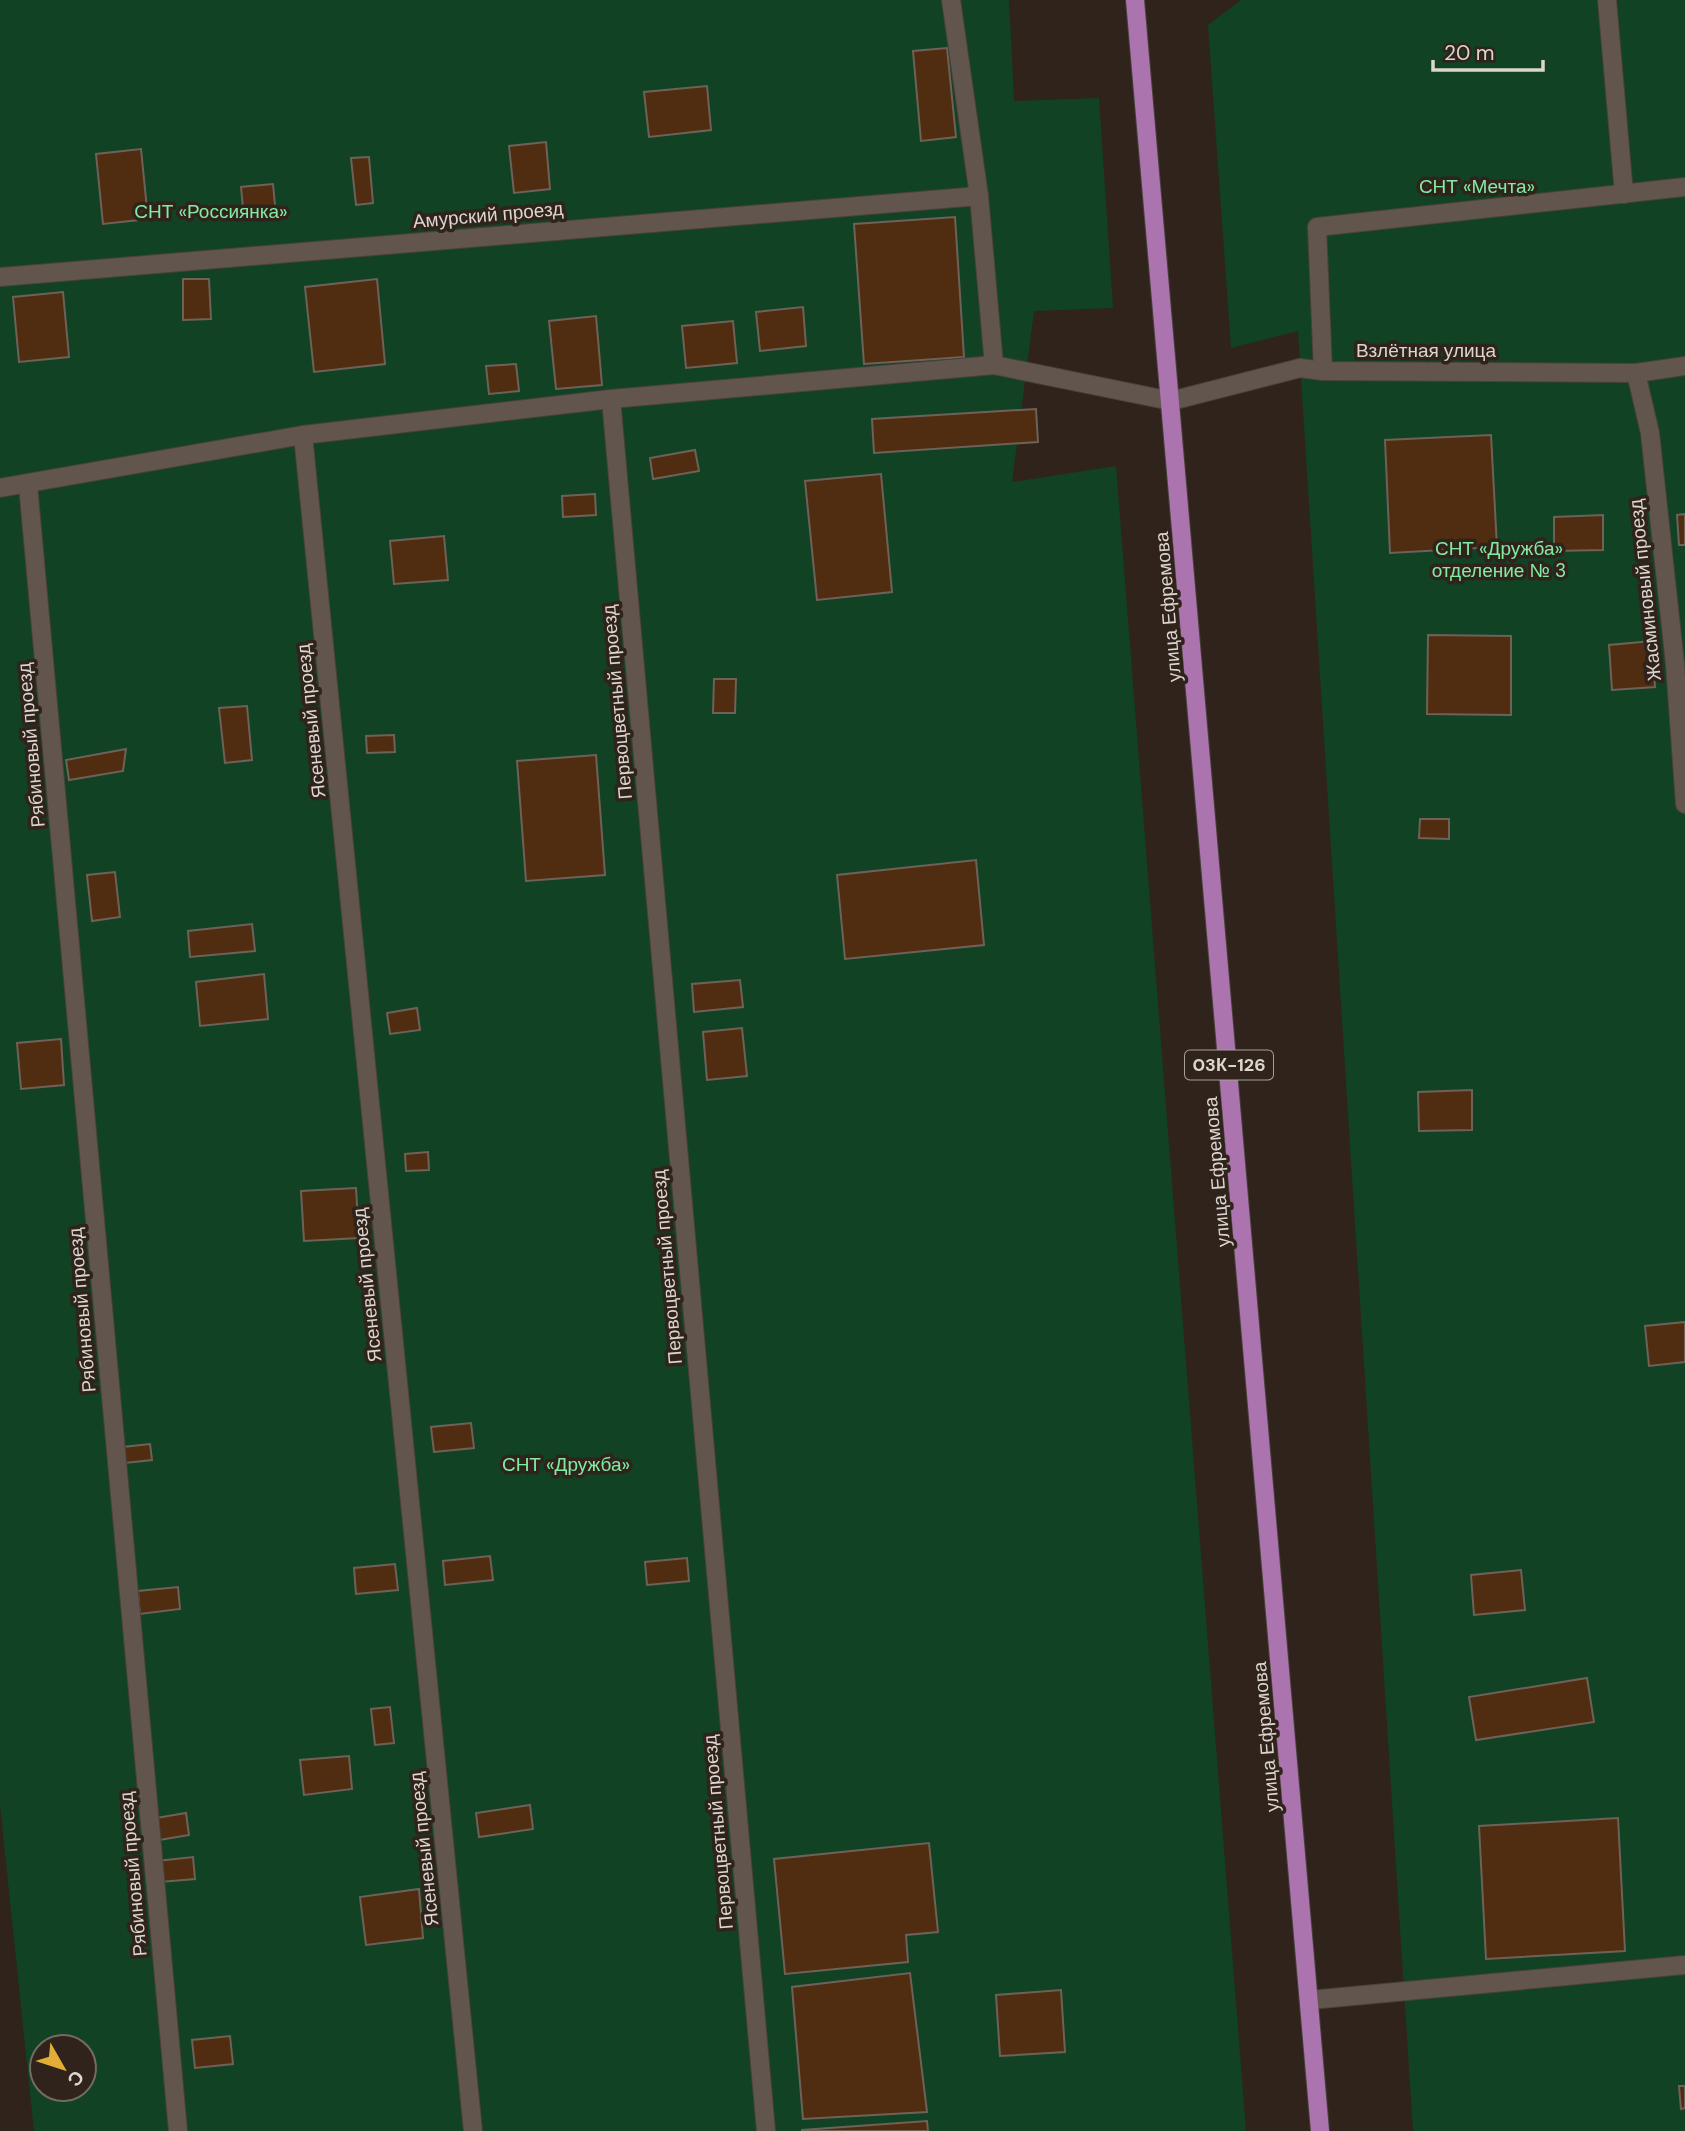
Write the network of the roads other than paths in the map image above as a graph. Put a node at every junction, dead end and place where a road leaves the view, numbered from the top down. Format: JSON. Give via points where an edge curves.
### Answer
{"nodes":[{"id":1,"x":951,"y":0,"type":"edge"},
{"id":2,"x":1135,"y":0,"type":"edge"},
{"id":3,"x":1607,"y":0,"type":"edge"},
{"id":4,"x":1685,"y":187,"type":"edge"},
{"id":5,"x":1624,"y":194,"type":"junction"},
{"id":6,"x":979,"y":196,"type":"junction"},
{"id":7,"x":0,"y":276,"type":"edge"},
{"id":8,"x":995,"y":365,"type":"junction"},
{"id":9,"x":1685,"y":366,"type":"edge"},
{"id":10,"x":1323,"y":371,"type":"junction"},
{"id":11,"x":1636,"y":373,"type":"junction"},
{"id":12,"x":611,"y":399,"type":"junction"},
{"id":13,"x":1171,"y":401,"type":"junction"},
{"id":14,"x":303,"y":435,"type":"junction"},
{"id":15,"x":28,"y":485,"type":"junction"},
{"id":16,"x":0,"y":488,"type":"edge"},
{"id":17,"x":1685,"y":804,"type":"edge"},
{"id":18,"x":1685,"y":1965,"type":"edge"},
{"id":19,"x":1310,"y":2000,"type":"junction"},
{"id":20,"x":178,"y":2131,"type":"edge"},
{"id":21,"x":473,"y":2131,"type":"edge"},
{"id":22,"x":766,"y":2131,"type":"edge"},
{"id":23,"x":1320,"y":2131,"type":"edge"}],
"edges":[{"from":1,"to":6,"type":"street"},
{"from":2,"to":13,"type":"main road","name":"улица Ефремова","number":"03К-126"},
{"from":3,"to":5,"type":"street"},
{"from":4,"to":5,"type":"street"},
{"from":5,"to":10,"type":"street","via":[[1317,228]]},
{"from":6,"to":7,"type":"street","name":"Амурский проезд"},
{"from":6,"to":8,"type":"street"},
{"from":8,"to":12,"type":"street"},
{"from":8,"to":13,"type":"street"},
{"from":9,"to":11,"type":"street","name":"Взлётная улица"},
{"from":10,"to":11,"type":"street","name":"Взлётная улица"},
{"from":10,"to":13,"type":"street","name":"Взлётная улица","via":[[1300,368]]},
{"from":11,"to":17,"type":"street","name":"Жасминовый проезд","via":[[1650,433]]},
{"from":12,"to":14,"type":"street"},
{"from":12,"to":22,"type":"street","name":"Первоцветный проезд"},
{"from":13,"to":19,"type":"main road","name":"улица Ефремова","number":"03К-126"},
{"from":14,"to":15,"type":"street"},
{"from":14,"to":21,"type":"street","name":"Ясеневый проезд"},
{"from":15,"to":16,"type":"street"},
{"from":15,"to":20,"type":"street","name":"Рябиновый проезд"},
{"from":18,"to":19,"type":"street"},
{"from":19,"to":23,"type":"main road","name":"улица Ефремова","number":"03К-126"}]}
